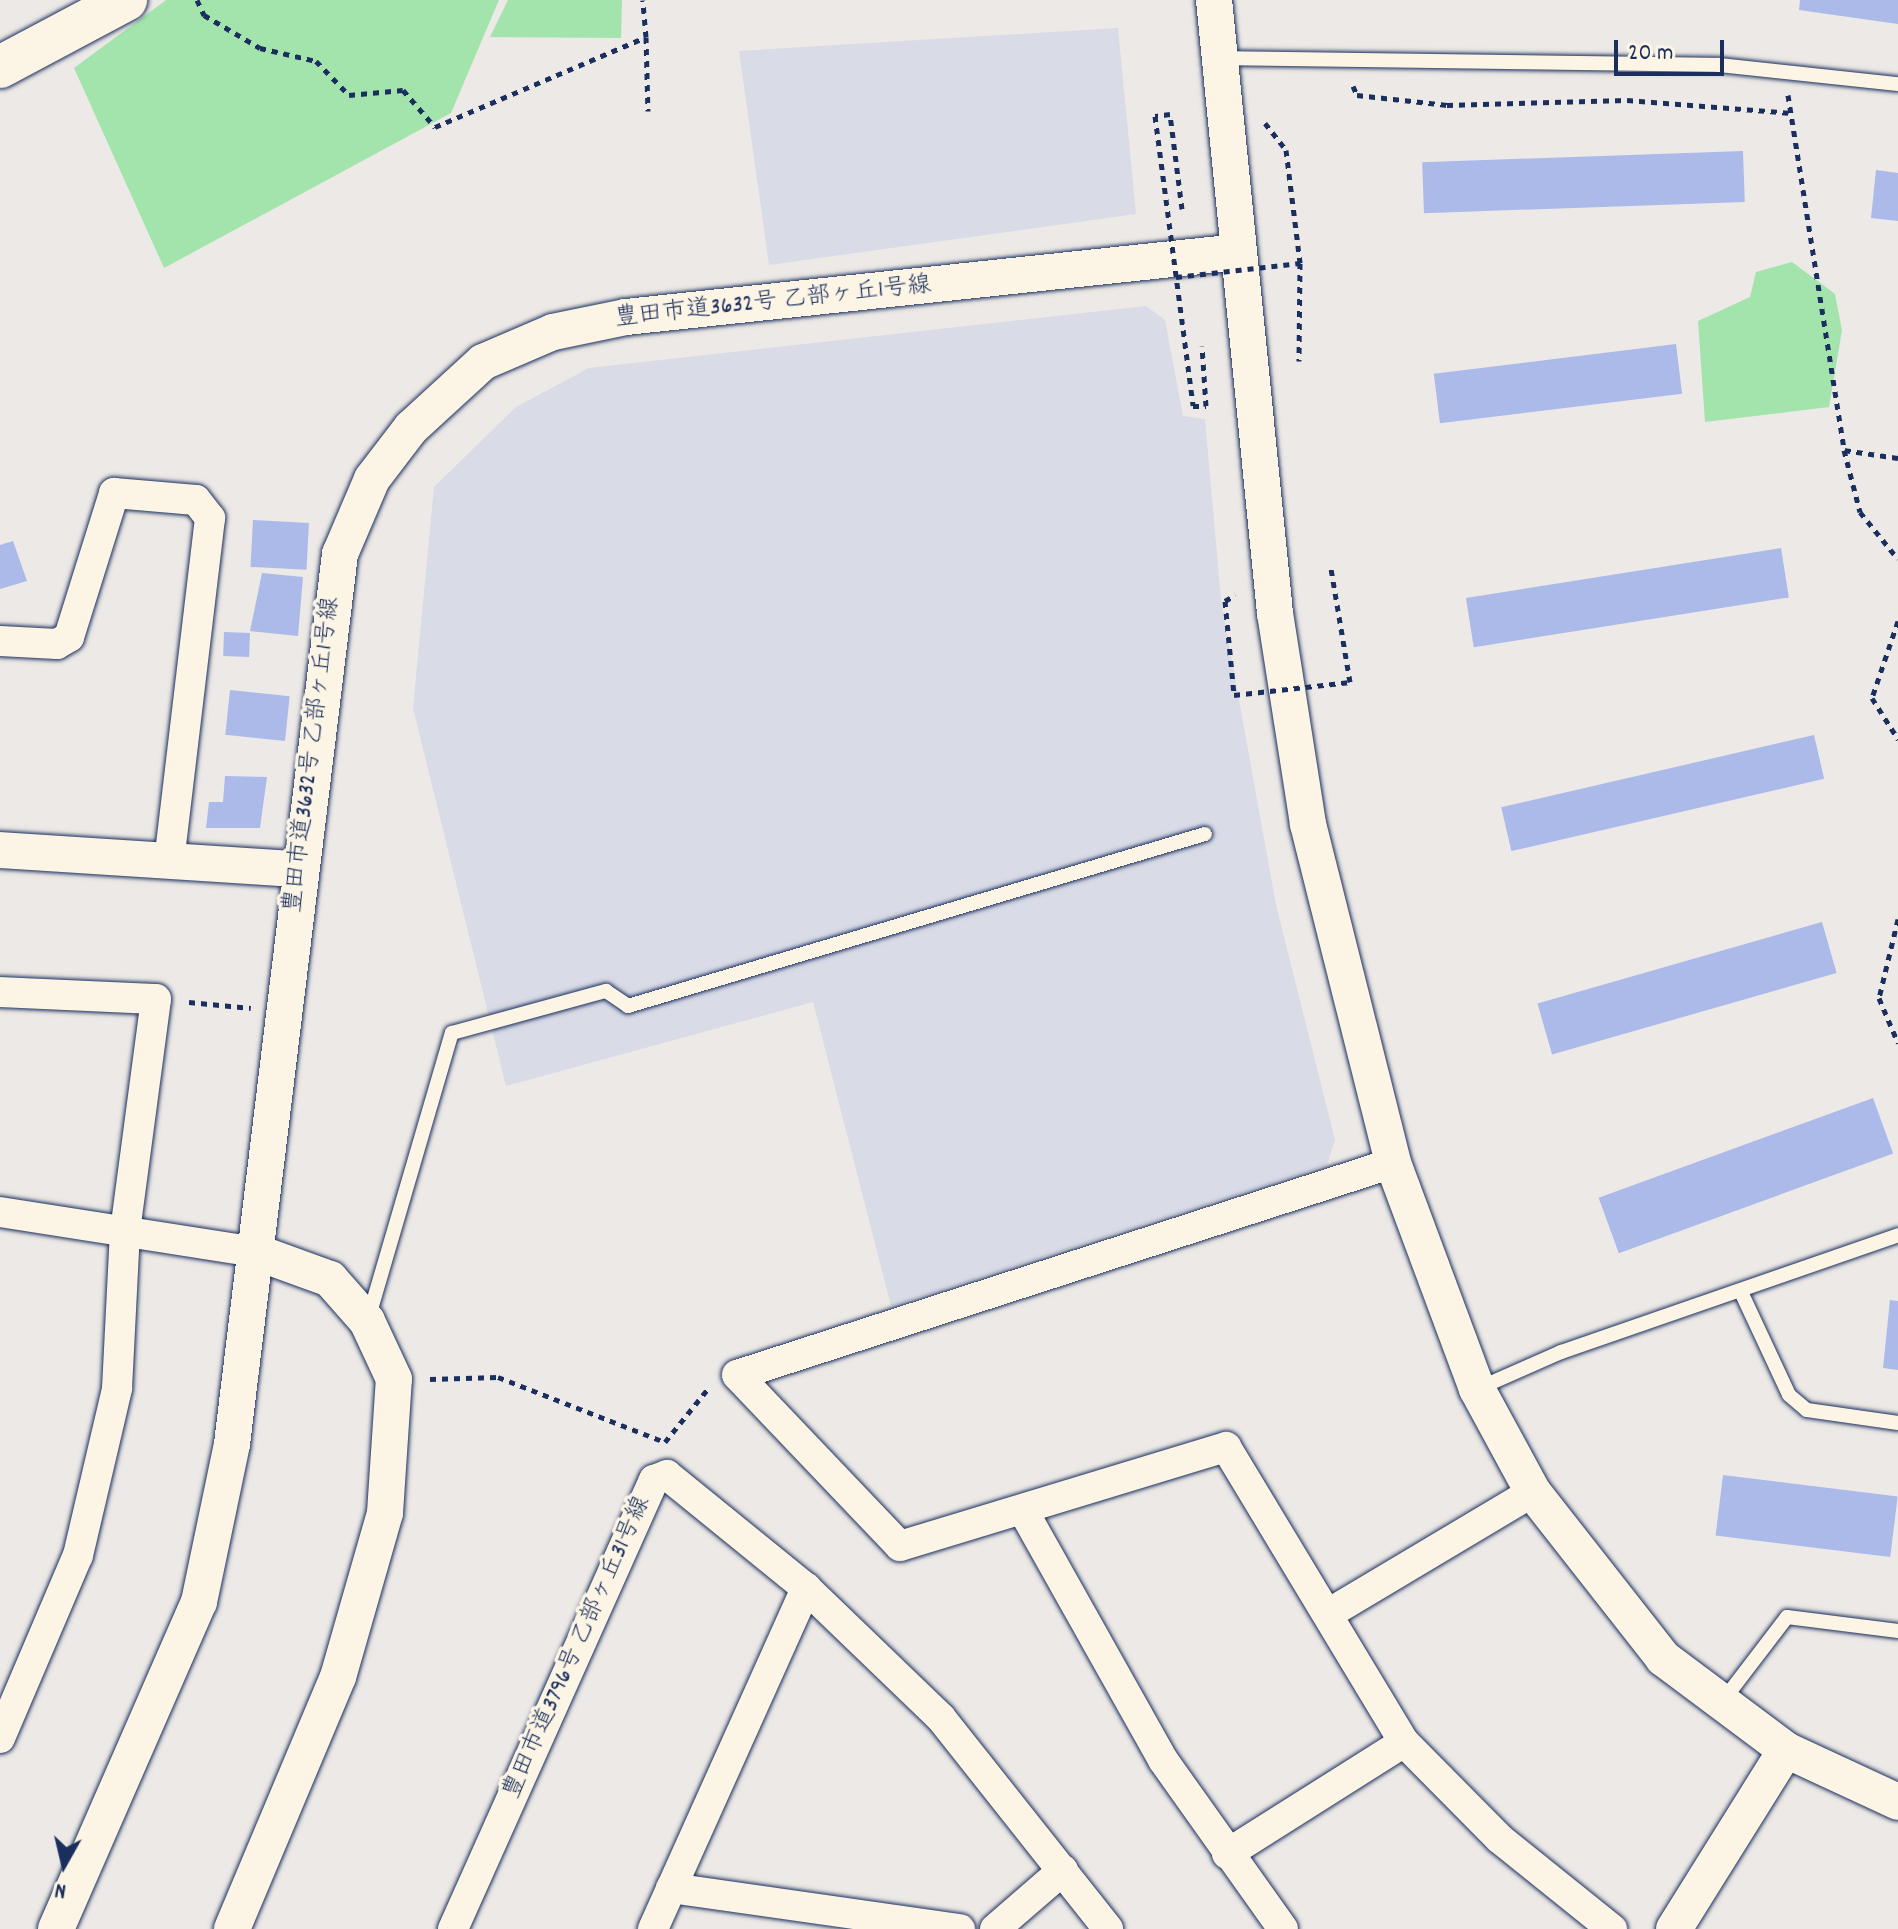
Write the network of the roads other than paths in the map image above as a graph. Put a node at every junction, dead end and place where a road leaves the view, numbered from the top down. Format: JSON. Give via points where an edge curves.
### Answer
{"nodes":[{"id":1,"x":126,"y":0,"type":"edge"},
{"id":2,"x":1214,"y":0,"type":"edge"},
{"id":3,"x":1221,"y":58,"type":"junction"},
{"id":4,"x":0,"y":67,"type":"edge"},
{"id":5,"x":1898,"y":84,"type":"edge"},
{"id":6,"x":1238,"y":252,"type":"junction"},
{"id":7,"x":0,"y":641,"type":"edge"},
{"id":8,"x":1205,"y":834,"type":"dead end"},
{"id":9,"x":0,"y":850,"type":"edge"},
{"id":10,"x":169,"y":861,"type":"junction"},
{"id":11,"x":297,"y":869,"type":"junction"},
{"id":12,"x":0,"y":992,"type":"edge"},
{"id":13,"x":1393,"y":1163,"type":"junction"},
{"id":14,"x":0,"y":1212,"type":"edge"},
{"id":15,"x":125,"y":1231,"type":"junction"},
{"id":16,"x":1898,"y":1235,"type":"edge"},
{"id":17,"x":256,"y":1252,"type":"junction"},
{"id":18,"x":1742,"y":1294,"type":"junction"},
{"id":19,"x":367,"y":1321,"type":"junction"},
{"id":20,"x":1477,"y":1389,"type":"junction"},
{"id":21,"x":1898,"y":1423,"type":"edge"},
{"id":22,"x":1533,"y":1492,"type":"junction"},
{"id":23,"x":1025,"y":1514,"type":"junction"},
{"id":24,"x":806,"y":1588,"type":"junction"},
{"id":25,"x":1328,"y":1614,"type":"junction"},
{"id":26,"x":1898,"y":1631,"type":"edge"},
{"id":27,"x":1720,"y":1704,"type":"junction"},
{"id":28,"x":0,"y":1738,"type":"edge"},
{"id":29,"x":1404,"y":1742,"type":"junction"},
{"id":30,"x":1786,"y":1750,"type":"junction"},
{"id":31,"x":1898,"y":1802,"type":"edge"},
{"id":32,"x":1227,"y":1854,"type":"junction"},
{"id":33,"x":1063,"y":1870,"type":"junction"},
{"id":34,"x":671,"y":1888,"type":"junction"},
{"id":35,"x":56,"y":1929,"type":"edge"},
{"id":36,"x":232,"y":1929,"type":"edge"},
{"id":37,"x":453,"y":1929,"type":"edge"},
{"id":38,"x":653,"y":1929,"type":"edge"},
{"id":39,"x":960,"y":1929,"type":"edge"},
{"id":40,"x":995,"y":1929,"type":"edge"},
{"id":41,"x":1108,"y":1929,"type":"edge"},
{"id":42,"x":1283,"y":1929,"type":"edge"},
{"id":43,"x":1612,"y":1929,"type":"edge"},
{"id":44,"x":1674,"y":1929,"type":"edge"}],
"edges":[{"from":1,"to":4,"type":"main road"},
{"from":2,"to":3,"type":"street"},
{"from":3,"to":5,"type":"lane","via":[[1719,65]]},
{"from":3,"to":6,"type":"street"},
{"from":6,"to":11,"type":"street","name":"豊田市道3632号 乙部ヶ丘1号線","via":[[626,317],[553,332],[483,362],[391,453],[340,554]]},
{"from":6,"to":13,"type":"street","via":[[1291,725],[1334,945]]},
{"from":7,"to":10,"type":"street","via":[[57,644],[69,637],[114,493],[196,500],[210,518]]},
{"from":8,"to":19,"type":"lane","via":[[628,1006],[606,991],[452,1033]]},
{"from":9,"to":10,"type":"street"},
{"from":10,"to":11,"type":"street"},
{"from":11,"to":17,"type":"street","name":"豊田市道3632号 乙部ヶ丘1号線"},
{"from":12,"to":15,"type":"street","via":[[156,999]]},
{"from":13,"to":20,"type":"street"},
{"from":13,"to":23,"type":"street","via":[[737,1375],[900,1546]]},
{"from":14,"to":15,"type":"street"},
{"from":15,"to":17,"type":"street"},
{"from":15,"to":28,"type":"street","via":[[117,1389],[78,1555]]},
{"from":16,"to":18,"type":"lane"},
{"from":17,"to":19,"type":"street","via":[[330,1279]]},
{"from":17,"to":35,"type":"street","name":"豊田市道3632号 乙部ヶ丘1号線","via":[[232,1444],[199,1602]]},
{"from":18,"to":20,"type":"lane","via":[[1561,1352]]},
{"from":18,"to":21,"type":"lane","via":[[1789,1395],[1807,1410]]},
{"from":19,"to":36,"type":"street","via":[[394,1379],[385,1513],[338,1677]]},
{"from":20,"to":22,"type":"street"},
{"from":22,"to":25,"type":"street"},
{"from":22,"to":27,"type":"street","via":[[1663,1658]]},
{"from":23,"to":25,"type":"street","via":[[1226,1447]]},
{"from":23,"to":32,"type":"street","via":[[1163,1760]]},
{"from":24,"to":33,"type":"street","name":"豊田市道3796号 乙部ヶ丘31号線","via":[[941,1718]]},
{"from":24,"to":34,"type":"street"},
{"from":24,"to":37,"type":"street","name":"豊田市道3796号 乙部ヶ丘31号線","via":[[667,1475],[654,1480]]},
{"from":25,"to":29,"type":"street"},
{"from":26,"to":27,"type":"lane","via":[[1787,1617]]},
{"from":27,"to":30,"type":"street"},
{"from":29,"to":32,"type":"street"},
{"from":29,"to":43,"type":"street","via":[[1500,1839]]},
{"from":30,"to":31,"type":"street"},
{"from":30,"to":44,"type":"street"},
{"from":32,"to":42,"type":"street"},
{"from":33,"to":40,"type":"street"},
{"from":33,"to":41,"type":"street","name":"豊田市道3796号 乙部ヶ丘31号線"},
{"from":34,"to":38,"type":"street"},
{"from":34,"to":39,"type":"street"}]}
